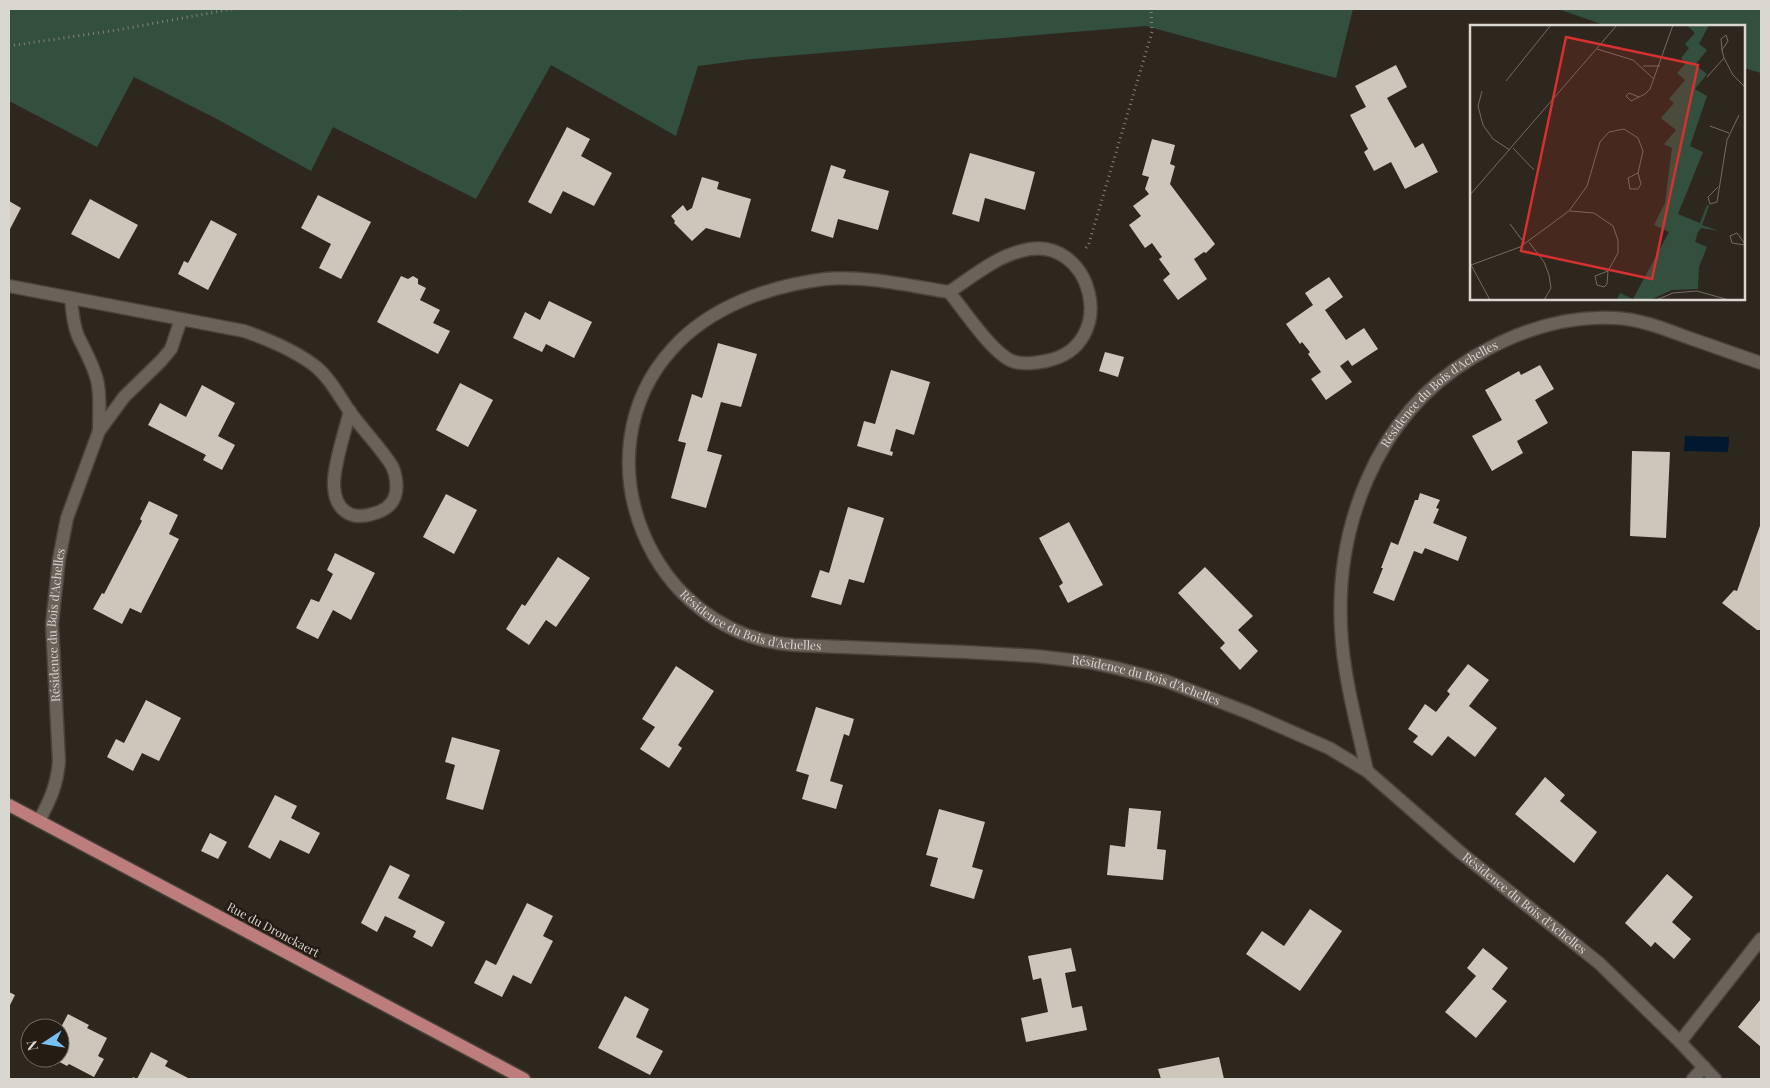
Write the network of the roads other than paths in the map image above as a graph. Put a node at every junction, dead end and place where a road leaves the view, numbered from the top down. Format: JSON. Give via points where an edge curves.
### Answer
{"nodes":[{"id":1,"x":9,"y":286,"type":"edge"},
{"id":2,"x":949,"y":292,"type":"junction"},
{"id":3,"x":71,"y":298,"type":"junction"},
{"id":4,"x":181,"y":319,"type":"junction"},
{"id":5,"x":1761,"y":363,"type":"edge"},
{"id":6,"x":350,"y":411,"type":"junction"},
{"id":7,"x":99,"y":431,"type":"junction"},
{"id":8,"x":1367,"y":772,"type":"junction"},
{"id":9,"x":9,"y":805,"type":"edge"},
{"id":10,"x":39,"y":821,"type":"junction"},
{"id":11,"x":1761,"y":939,"type":"edge"},
{"id":12,"x":1680,"y":1042,"type":"junction"},
{"id":13,"x":1704,"y":1067,"type":"junction"},
{"id":14,"x":524,"y":1079,"type":"edge"},
{"id":15,"x":1693,"y":1079,"type":"edge"},
{"id":16,"x":1715,"y":1079,"type":"edge"}],
"edges":[{"from":1,"to":3,"type":"street"},
{"from":2,"to":2,"type":"street","via":[[994,262],[1022,250],[1047,248],[1075,265],[1091,301],[1089,325],[1077,345],[1059,357],[1024,364],[1011,361],[993,348]]},
{"from":2,"to":8,"type":"street","name":"Résidence du Bois d'Achelles","via":[[857,279],[811,281],[728,307],[694,328],[672,348],[650,380],[636,415],[628,453],[634,507],[640,527],[656,559],[678,590],[704,612],[735,631],[780,644],[1036,656],[1088,662],[1131,672],[1197,693],[1275,724],[1329,748]]},
{"from":3,"to":4,"type":"street"},
{"from":3,"to":7,"type":"street","name":"Résidence du Bois d'Achelles","via":[[74,323],[97,382]]},
{"from":4,"to":6,"type":"street","via":[[244,332],[281,344],[317,367]]},
{"from":4,"to":7,"type":"street","name":"Résidence du Bois d'Achelles","via":[[171,349],[124,397]]},
{"from":5,"to":8,"type":"street","name":"Résidence du Bois d'Achelles","via":[[1636,321],[1574,319],[1537,328],[1482,352],[1443,378],[1416,402],[1389,438],[1369,473],[1349,534],[1342,576],[1345,665]]},
{"from":6,"to":6,"type":"street","via":[[334,486],[338,503],[347,514],[366,516],[386,508],[395,496],[396,487],[392,467]]},
{"from":7,"to":10,"type":"street","name":"Résidence du Bois d'Achelles","via":[[73,498],[59,559],[52,624],[58,777],[54,793]]},
{"from":8,"to":12,"type":"street","name":"Résidence du Bois d'Achelles","via":[[1461,853],[1599,963]]},
{"from":9,"to":10,"type":"main road","name":"Rue du Dronckaert"},
{"from":10,"to":14,"type":"main road","name":"Rue du Dronckaert"},
{"from":11,"to":12,"type":"street"},
{"from":12,"to":13,"type":"street","name":"Résidence du Bois d'Achelles"},
{"from":13,"to":15,"type":"street"},
{"from":13,"to":16,"type":"street","name":"Résidence du Bois d'Achelles"}]}
